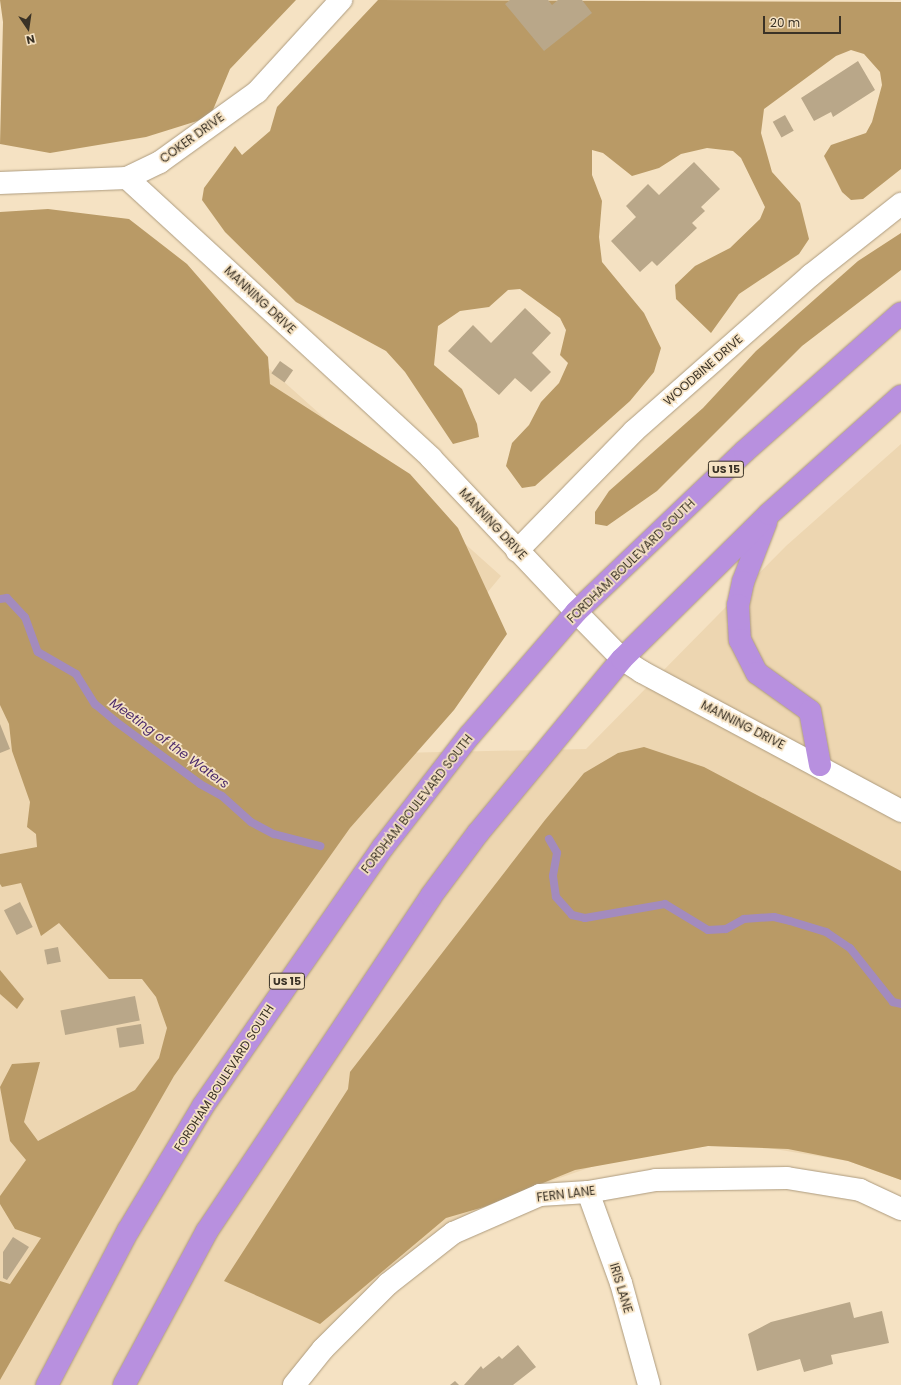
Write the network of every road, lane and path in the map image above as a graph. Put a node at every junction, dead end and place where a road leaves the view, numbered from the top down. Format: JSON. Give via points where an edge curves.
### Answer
{"nodes":[{"id":1,"x":341,"y":0,"type":"edge"},
{"id":2,"x":127,"y":178,"type":"junction"},
{"id":3,"x":0,"y":183,"type":"edge"},
{"id":4,"x":901,"y":204,"type":"edge"},
{"id":5,"x":901,"y":313,"type":"edge"},
{"id":6,"x":901,"y":396,"type":"edge"},
{"id":7,"x":769,"y":514,"type":"junction"},
{"id":8,"x":517,"y":551,"type":"junction"},
{"id":9,"x":576,"y":612,"type":"junction"},
{"id":10,"x":622,"y":658,"type":"junction"},
{"id":11,"x":820,"y":765,"type":"junction"},
{"id":12,"x":901,"y":811,"type":"edge"},
{"id":13,"x":588,"y":1192,"type":"junction"},
{"id":14,"x":901,"y":1209,"type":"edge"},
{"id":15,"x":47,"y":1385,"type":"edge"},
{"id":16,"x":124,"y":1385,"type":"edge"},
{"id":17,"x":294,"y":1385,"type":"edge"},
{"id":18,"x":649,"y":1385,"type":"edge"}],
"edges":[{"from":1,"to":2,"type":"street","name":"COKER DRIVE","via":[[257,92],[160,162]]},
{"from":2,"to":3,"type":"street","name":"COKER DRIVE"},
{"from":2,"to":8,"type":"street","name":"MANNING DRIVE","via":[[431,458]]},
{"from":4,"to":8,"type":"street","name":"WOODBINE DRIVE","via":[[811,275],[634,431]]},
{"from":5,"to":9,"type":"highway","name":"FORDHAM BOULEVARD SOUTH","number":"US 15","via":[[744,451]]},
{"from":6,"to":7,"type":"highway"},
{"from":7,"to":10,"type":"highway"},
{"from":7,"to":11,"type":"highway","via":[[743,582],[738,605],[740,640],[757,673],[810,711]]},
{"from":8,"to":9,"type":"street","name":"MANNING DRIVE"},
{"from":9,"to":10,"type":"street","name":"MANNING DRIVE"},
{"from":9,"to":15,"type":"highway","name":"FORDHAM BOULEVARD SOUTH","number":"US 15","via":[[470,735],[382,847],[288,979],[203,1106],[128,1231]]},
{"from":10,"to":11,"type":"street","name":"MANNING DRIVE"},
{"from":10,"to":16,"type":"highway","via":[[431,896],[207,1231]]},
{"from":11,"to":12,"type":"street","name":"MANNING DRIVE"},
{"from":13,"to":14,"type":"street","name":"FERN LANE","via":[[656,1180],[787,1178],[860,1190]]},
{"from":13,"to":17,"type":"street","name":"FERN LANE","via":[[540,1195],[453,1232],[388,1284],[323,1349]]},
{"from":13,"to":18,"type":"street","name":"IRIS LANE","via":[[621,1283]]}]}
